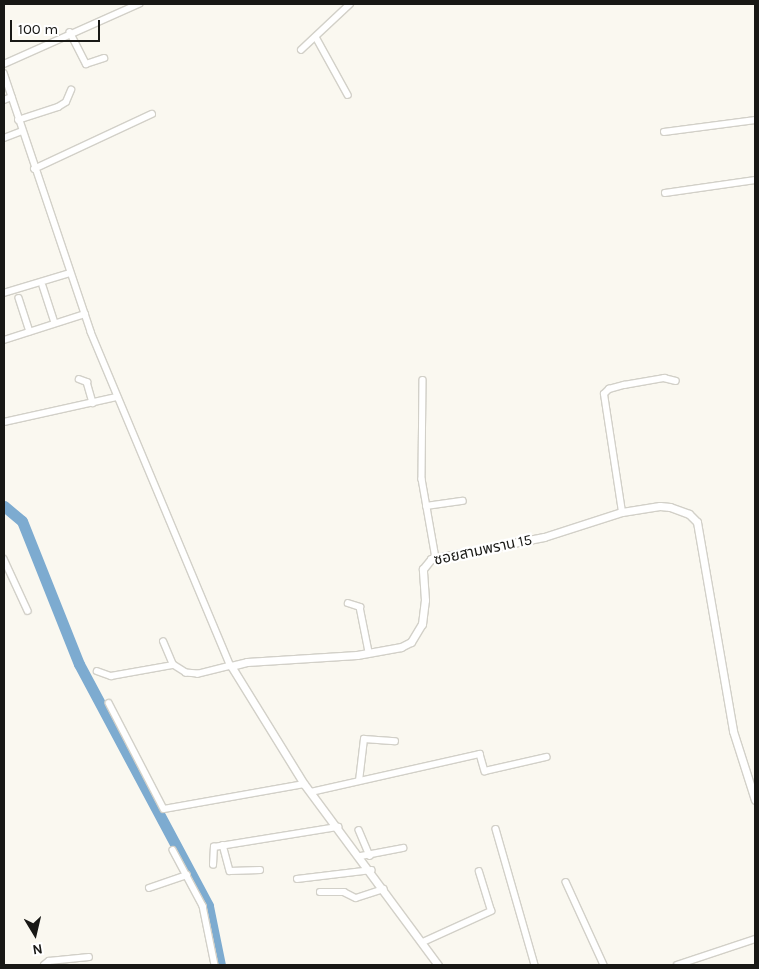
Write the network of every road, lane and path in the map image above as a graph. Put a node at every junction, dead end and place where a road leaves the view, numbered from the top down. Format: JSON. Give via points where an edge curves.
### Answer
{"nodes":[{"id":1,"x":139,"y":4,"type":"edge"},
{"id":2,"x":350,"y":4,"type":"edge"},
{"id":3,"x":70,"y":32,"type":"junction"},
{"id":4,"x":316,"y":37,"type":"junction"},
{"id":5,"x":301,"y":50,"type":"dead end"},
{"id":6,"x":104,"y":58,"type":"dead end"},
{"id":7,"x":4,"y":64,"type":"edge"},
{"id":8,"x":4,"y":73,"type":"edge"},
{"id":9,"x":71,"y":90,"type":"dead end"},
{"id":10,"x":348,"y":94,"type":"dead end"},
{"id":11,"x":11,"y":97,"type":"junction"},
{"id":12,"x":4,"y":100,"type":"edge"},
{"id":13,"x":152,"y":114,"type":"dead end"},
{"id":14,"x":18,"y":120,"type":"junction"},
{"id":15,"x":755,"y":120,"type":"edge"},
{"id":16,"x":22,"y":131,"type":"junction"},
{"id":17,"x":664,"y":132,"type":"dead end"},
{"id":18,"x":4,"y":138,"type":"edge"},
{"id":19,"x":34,"y":169,"type":"junction"},
{"id":20,"x":755,"y":180,"type":"edge"},
{"id":21,"x":665,"y":193,"type":"dead end"},
{"id":22,"x":70,"y":273,"type":"junction"},
{"id":23,"x":43,"y":286,"type":"dead end"},
{"id":24,"x":4,"y":294,"type":"edge"},
{"id":25,"x":19,"y":298,"type":"dead end"},
{"id":26,"x":85,"y":314,"type":"junction"},
{"id":27,"x":55,"y":323,"type":"junction"},
{"id":28,"x":30,"y":331,"type":"junction"},
{"id":29,"x":4,"y":340,"type":"edge"},
{"id":30,"x":79,"y":379,"type":"dead end"},
{"id":31,"x":422,"y":380,"type":"dead end"},
{"id":32,"x":676,"y":381,"type":"dead end"},
{"id":33,"x":117,"y":397,"type":"junction"},
{"id":34,"x":93,"y":403,"type":"junction"},
{"id":35,"x":4,"y":422,"type":"edge"},
{"id":36,"x":463,"y":501,"type":"dead end"},
{"id":37,"x":426,"y":506,"type":"junction"},
{"id":38,"x":622,"y":512,"type":"junction"},
{"id":39,"x":436,"y":558,"type":"junction"},
{"id":40,"x":4,"y":559,"type":"edge"},
{"id":41,"x":348,"y":603,"type":"dead end"},
{"id":42,"x":28,"y":611,"type":"dead end"},
{"id":43,"x":163,"y":642,"type":"dead end"},
{"id":44,"x":369,"y":652,"type":"junction"},
{"id":45,"x":174,"y":664,"type":"junction"},
{"id":46,"x":231,"y":666,"type":"junction"},
{"id":47,"x":97,"y":671,"type":"dead end"},
{"id":48,"x":109,"y":703,"type":"dead end"},
{"id":49,"x":396,"y":740,"type":"dead end"},
{"id":50,"x":546,"y":758,"type":"dead end"},
{"id":51,"x":358,"y":781,"type":"junction"},
{"id":52,"x":304,"y":784,"type":"junction"},
{"id":53,"x":311,"y":792,"type":"junction"},
{"id":54,"x":755,"y":800,"type":"edge"},
{"id":55,"x":338,"y":827,"type":"junction"},
{"id":56,"x":496,"y":829,"type":"dead end"},
{"id":57,"x":359,"y":830,"type":"dead end"},
{"id":58,"x":223,"y":845,"type":"junction"},
{"id":59,"x":403,"y":848,"type":"dead end"},
{"id":60,"x":173,"y":850,"type":"dead end"},
{"id":61,"x":361,"y":856,"type":"junction"},
{"id":62,"x":370,"y":856,"type":"junction"},
{"id":63,"x":213,"y":865,"type":"dead end"},
{"id":64,"x":260,"y":870,"type":"dead end"},
{"id":65,"x":371,"y":870,"type":"junction"},
{"id":66,"x":479,"y":872,"type":"dead end"},
{"id":67,"x":187,"y":875,"type":"junction"},
{"id":68,"x":297,"y":879,"type":"dead end"},
{"id":69,"x":566,"y":882,"type":"dead end"},
{"id":70,"x":149,"y":888,"type":"dead end"},
{"id":71,"x":384,"y":889,"type":"junction"},
{"id":72,"x":320,"y":892,"type":"dead end"},
{"id":73,"x":755,"y":939,"type":"edge"},
{"id":74,"x":422,"y":942,"type":"junction"},
{"id":75,"x":89,"y":957,"type":"dead end"},
{"id":76,"x":44,"y":965,"type":"edge"},
{"id":77,"x":215,"y":965,"type":"edge"},
{"id":78,"x":438,"y":965,"type":"edge"},
{"id":79,"x":535,"y":965,"type":"edge"},
{"id":80,"x":604,"y":965,"type":"edge"},
{"id":81,"x":677,"y":965,"type":"edge"}],
"edges":[{"from":1,"to":3,"type":"street"},
{"from":2,"to":4,"type":"street"},
{"from":3,"to":6,"type":"street","via":[[86,64]]},
{"from":3,"to":7,"type":"street"},
{"from":4,"to":5,"type":"street"},
{"from":4,"to":10,"type":"street"},
{"from":8,"to":11,"type":"street"},
{"from":9,"to":14,"type":"street","via":[[66,102],[58,107]]},
{"from":11,"to":12,"type":"street"},
{"from":11,"to":14,"type":"street"},
{"from":13,"to":19,"type":"street"},
{"from":14,"to":16,"type":"street"},
{"from":15,"to":17,"type":"street"},
{"from":16,"to":18,"type":"street"},
{"from":16,"to":19,"type":"street"},
{"from":19,"to":22,"type":"street"},
{"from":20,"to":21,"type":"street"},
{"from":22,"to":24,"type":"street"},
{"from":22,"to":26,"type":"street"},
{"from":23,"to":27,"type":"street"},
{"from":25,"to":28,"type":"street"},
{"from":26,"to":27,"type":"street"},
{"from":26,"to":33,"type":"street"},
{"from":27,"to":28,"type":"street"},
{"from":28,"to":29,"type":"street"},
{"from":30,"to":34,"type":"street","via":[[87,382]]},
{"from":31,"to":37,"type":"street","via":[[422,466]]},
{"from":32,"to":38,"type":"street","via":[[664,378],[608,389],[604,394]]},
{"from":33,"to":34,"type":"street"},
{"from":33,"to":46,"type":"street"},
{"from":34,"to":35,"type":"street"},
{"from":36,"to":37,"type":"street"},
{"from":37,"to":39,"type":"street"},
{"from":38,"to":39,"type":"street","name":"ซอยสามพราน 15","via":[[544,537]]},
{"from":38,"to":54,"type":"street","name":"ซอยสามพราน 15","via":[[660,506],[689,514],[696,520],[733,732]]},
{"from":39,"to":44,"type":"street","name":"ซอยสามพราน 15","via":[[425,563],[423,569],[424,612],[422,624],[411,642]]},
{"from":40,"to":42,"type":"street"},
{"from":41,"to":44,"type":"street","via":[[360,607]]},
{"from":43,"to":45,"type":"street"},
{"from":44,"to":46,"type":"street","name":"ซอยสามพราน 15"},
{"from":45,"to":46,"type":"street","via":[[191,674]]},
{"from":45,"to":47,"type":"street","via":[[111,676]]},
{"from":46,"to":52,"type":"street"},
{"from":48,"to":52,"type":"street","via":[[164,809]]},
{"from":49,"to":51,"type":"street","via":[[364,739]]},
{"from":50,"to":51,"type":"street","via":[[485,771],[480,754]]},
{"from":51,"to":53,"type":"street"},
{"from":52,"to":53,"type":"street"},
{"from":53,"to":55,"type":"street"},
{"from":55,"to":58,"type":"street"},
{"from":55,"to":61,"type":"street"},
{"from":56,"to":79,"type":"street"},
{"from":57,"to":62,"type":"street"},
{"from":58,"to":63,"type":"street","via":[[212,849]]},
{"from":58,"to":64,"type":"street","via":[[230,871]]},
{"from":59,"to":62,"type":"street"},
{"from":60,"to":67,"type":"street"},
{"from":61,"to":62,"type":"street"},
{"from":61,"to":65,"type":"street"},
{"from":65,"to":68,"type":"street"},
{"from":65,"to":71,"type":"street"},
{"from":66,"to":74,"type":"street","via":[[491,911]]},
{"from":67,"to":70,"type":"street"},
{"from":67,"to":77,"type":"street","via":[[203,906]]},
{"from":69,"to":80,"type":"street"},
{"from":71,"to":72,"type":"street","via":[[356,898],[344,892]]},
{"from":71,"to":74,"type":"street"},
{"from":73,"to":81,"type":"street"},
{"from":74,"to":78,"type":"street"},
{"from":75,"to":76,"type":"street","via":[[49,961]]}]}
